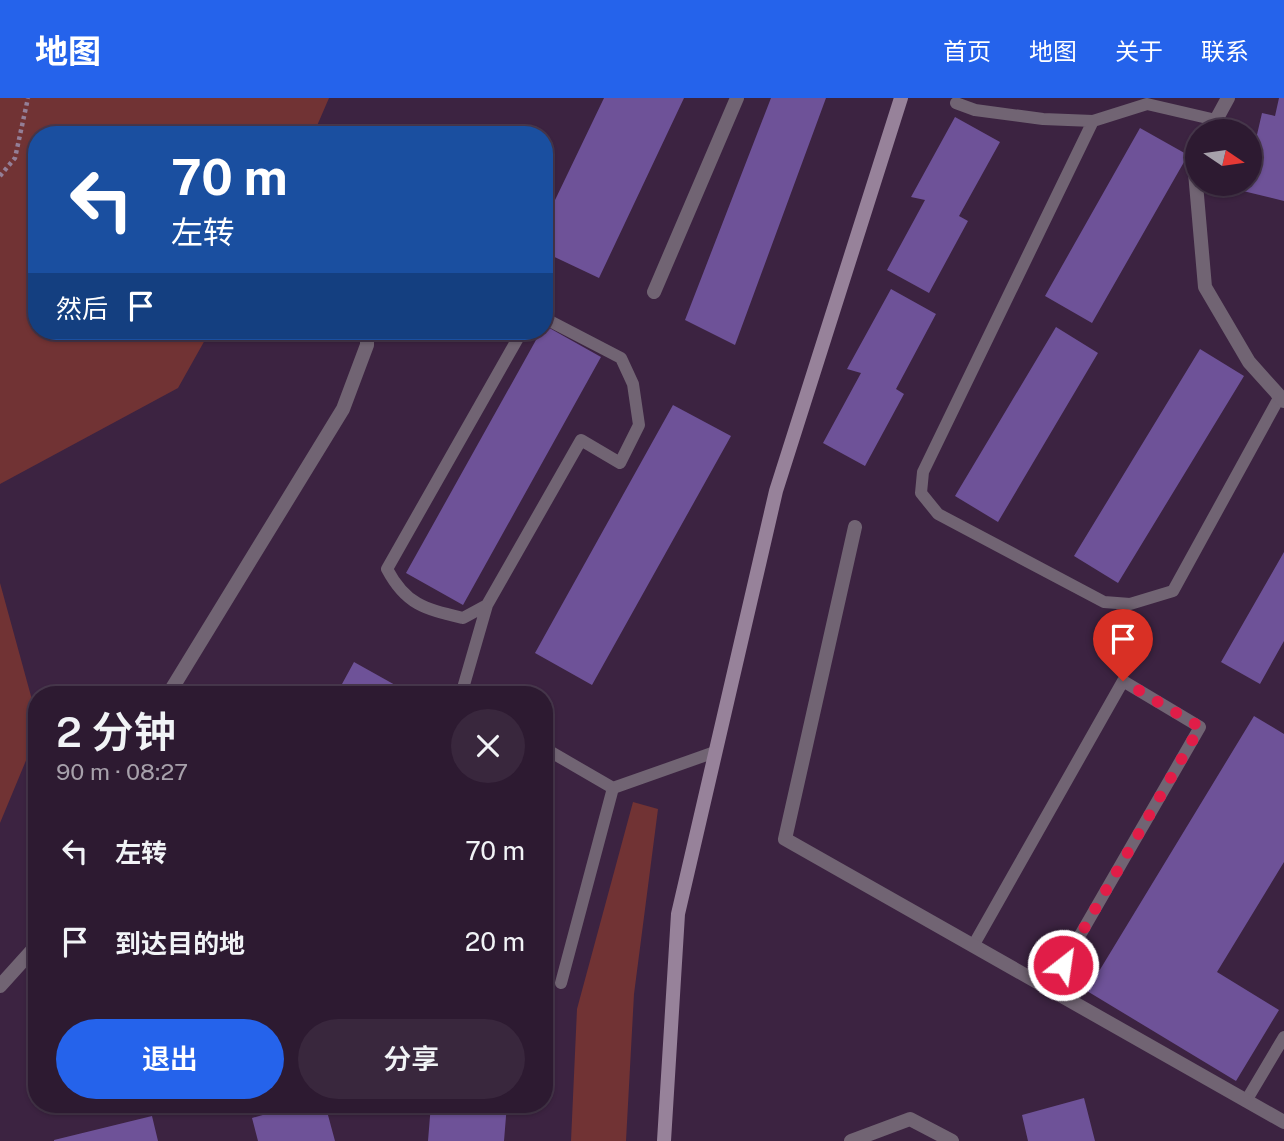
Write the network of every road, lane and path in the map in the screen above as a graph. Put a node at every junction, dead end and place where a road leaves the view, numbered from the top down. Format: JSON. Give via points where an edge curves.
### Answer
{"nodes":[{"id":1,"x":29,"y":98,"type":"edge"},
{"id":2,"x":737,"y":98,"type":"edge"},
{"id":3,"x":901,"y":98,"type":"edge"},
{"id":4,"x":1228,"y":98,"type":"edge"},
{"id":5,"x":956,"y":103,"type":"dead end"},
{"id":6,"x":1192,"y":119,"type":"edge"},
{"id":7,"x":1217,"y":119,"type":"edge"},
{"id":8,"x":1093,"y":121,"type":"junction"},
{"id":9,"x":0,"y":176,"type":"edge"},
{"id":10,"x":1197,"y":196,"type":"edge"},
{"id":11,"x":654,"y":292,"type":"dead end"},
{"id":12,"x":553,"y":323,"type":"edge"},
{"id":13,"x":367,"y":340,"type":"edge"},
{"id":14,"x":517,"y":340,"type":"edge"},
{"id":15,"x":1282,"y":400,"type":"edge"},
{"id":16,"x":855,"y":527,"type":"dead end"},
{"id":17,"x":487,"y":605,"type":"junction"},
{"id":18,"x":174,"y":686,"type":"edge"},
{"id":19,"x":464,"y":686,"type":"edge"},
{"id":20,"x":715,"y":752,"type":"junction"},
{"id":21,"x":553,"y":753,"type":"edge"},
{"id":22,"x":613,"y":788,"type":"junction"},
{"id":23,"x":973,"y":946,"type":"junction"},
{"id":24,"x":28,"y":954,"type":"edge"},
{"id":25,"x":561,"y":983,"type":"dead end"},
{"id":26,"x":0,"y":986,"type":"edge"},
{"id":27,"x":1049,"y":989,"type":"junction"},
{"id":28,"x":1284,"y":1037,"type":"edge"},
{"id":29,"x":1246,"y":1101,"type":"junction"},
{"id":30,"x":1284,"y":1122,"type":"edge"},
{"id":31,"x":664,"y":1141,"type":"edge"},
{"id":32,"x":851,"y":1141,"type":"edge"},
{"id":33,"x":953,"y":1141,"type":"edge"}],
"edges":[{"from":1,"to":9,"type":"path","via":[[15,158]]},
{"from":2,"to":11,"type":"street"},
{"from":3,"to":20,"type":"street","via":[[776,491]]},
{"from":4,"to":7,"type":"street"},
{"from":5,"to":8,"type":"lane","via":[[1043,119]]},
{"from":6,"to":8,"type":"lane","via":[[1147,104]]},
{"from":8,"to":15,"type":"lane","via":[[923,472],[921,493],[938,514],[1104,602],[1130,604],[1172,591]]},
{"from":10,"to":15,"type":"street","via":[[1205,287],[1249,362]]},
{"from":12,"to":17,"type":"lane","via":[[621,358],[633,384],[639,425],[621,463],[581,440]]},
{"from":13,"to":18,"type":"street","via":[[343,409]]},
{"from":14,"to":17,"type":"lane","via":[[387,569],[398,589],[423,609],[463,618]]},
{"from":16,"to":23,"type":"street","via":[[785,839]]},
{"from":17,"to":19,"type":"lane"},
{"from":20,"to":22,"type":"lane"},
{"from":20,"to":31,"type":"street","via":[[678,914]]},
{"from":21,"to":22,"type":"lane"},
{"from":22,"to":25,"type":"lane"},
{"from":23,"to":27,"type":"street"},
{"from":23,"to":27,"type":"lane","via":[[1123,681],[1200,727]]},
{"from":24,"to":26,"type":"street"},
{"from":27,"to":29,"type":"street"},
{"from":28,"to":29,"type":"lane"},
{"from":29,"to":30,"type":"street"},
{"from":32,"to":33,"type":"street","via":[[910,1119]]}]}
